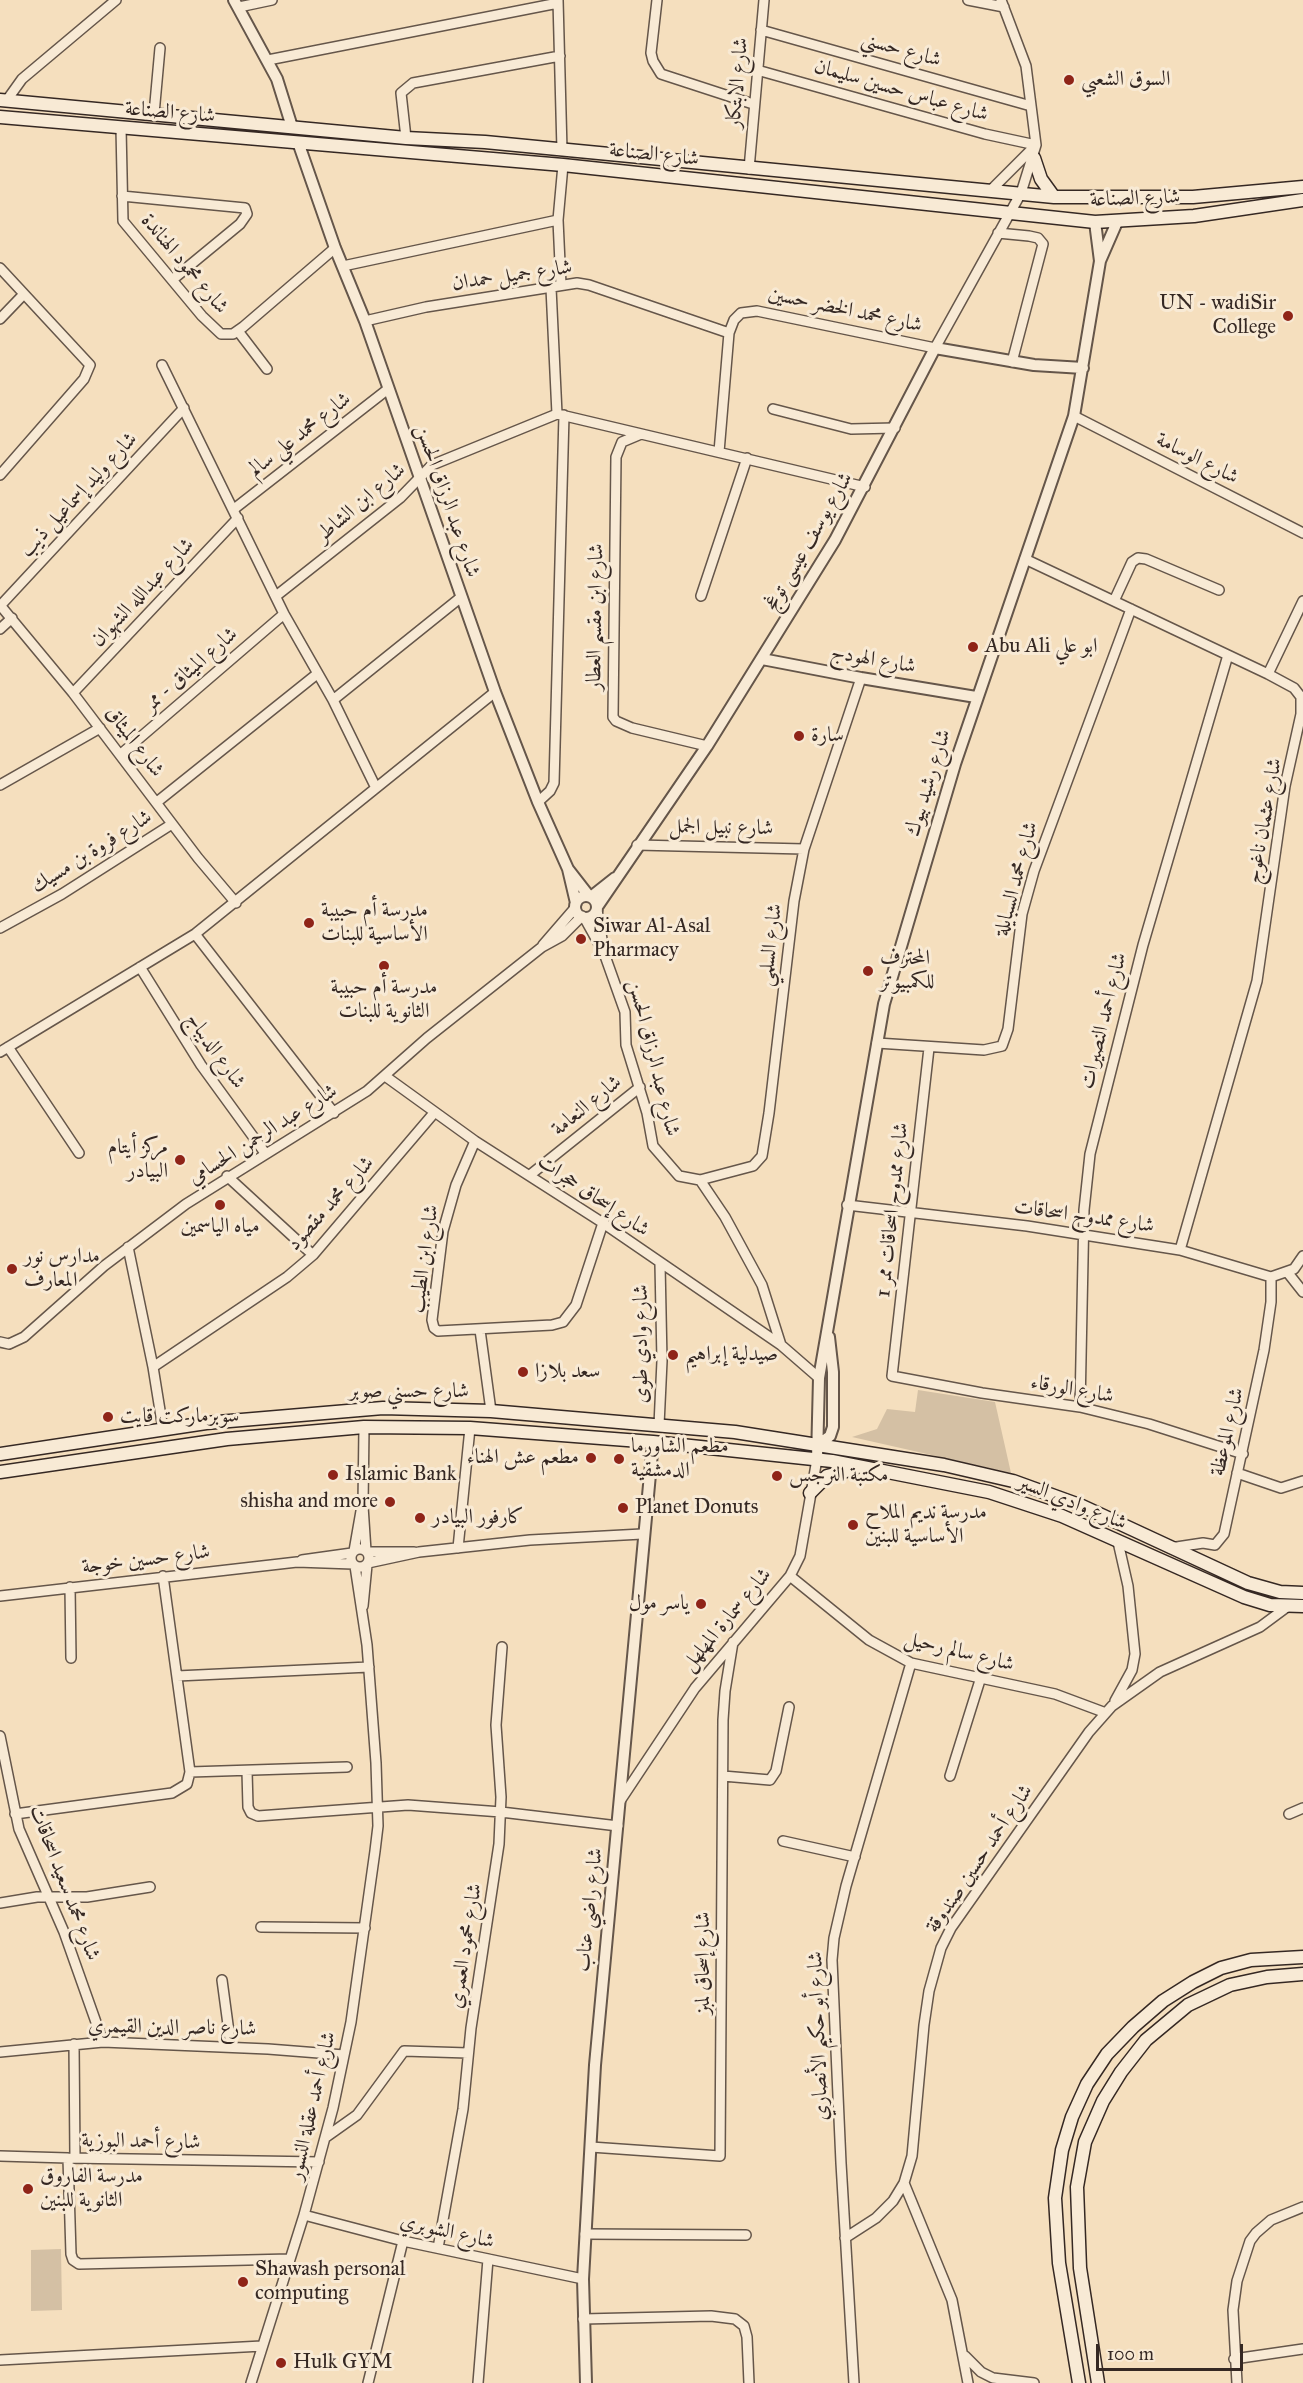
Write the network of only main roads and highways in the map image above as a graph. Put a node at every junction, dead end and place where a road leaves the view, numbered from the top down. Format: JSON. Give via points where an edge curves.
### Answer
{"nodes":[{"id":1,"x":3,"y":100,"type":"edge"},
{"id":2,"x":0,"y":117,"type":"edge"},
{"id":3,"x":1035,"y":152,"type":"road end"},
{"id":4,"x":1303,"y":186,"type":"edge"},
{"id":5,"x":1054,"y":197,"type":"junction"},
{"id":6,"x":1303,"y":200,"type":"edge"},
{"id":7,"x":539,"y":1415,"type":"junction"},
{"id":8,"x":538,"y":1432,"type":"junction"},
{"id":9,"x":819,"y":1444,"type":"joint"},
{"id":10,"x":0,"y":1454,"type":"edge"},
{"id":11,"x":817,"y":1459,"type":"joint"},
{"id":12,"x":863,"y":1468,"type":"junction"},
{"id":13,"x":0,"y":1472,"type":"edge"},
{"id":14,"x":810,"y":1493,"type":"road end"},
{"id":15,"x":1289,"y":1593,"type":"junction"},
{"id":16,"x":1303,"y":1593,"type":"edge"},
{"id":17,"x":1303,"y":1606,"type":"edge"},
{"id":18,"x":1287,"y":1607,"type":"junction"},
{"id":19,"x":1303,"y":1957,"type":"edge"},
{"id":20,"x":1303,"y":1974,"type":"edge"},
{"id":21,"x":1079,"y":2383,"type":"edge"},
{"id":22,"x":1098,"y":2383,"type":"edge"}],
"edges":[{"from":1,"to":5,"type":"main road","name":"شارع الصناعة"},
{"from":2,"to":6,"type":"main road","name":"شارع الصناعة","via":[[563,165],[1095,222],[1194,216]]},
{"from":3,"to":5,"type":"main road","via":[[1041,179]]},
{"from":4,"to":5,"type":"main road","name":"شارع الصناعة","via":[[1193,197]]},
{"from":7,"to":8,"type":"main road"},
{"from":7,"to":9,"type":"main road","name":"شارع حسني صوبر"},
{"from":7,"to":10,"type":"main road","name":"شارع حسني صوبر","via":[[383,1408],[269,1416]]},
{"from":8,"to":11,"type":"main road","name":"شارع حسني صوبر"},
{"from":8,"to":13,"type":"main road","name":"شارع حسني صوبر","via":[[364,1427],[250,1436]]},
{"from":9,"to":15,"type":"main road","name":"شارع وادي السير","via":[[1013,1481],[1082,1506],[1248,1583]]},
{"from":11,"to":12,"type":"main road","name":"شارع وادي السير"},
{"from":12,"to":14,"type":"main road","via":[[832,1473]]},
{"from":12,"to":18,"type":"main road","name":"شارع وادي السير","via":[[989,1492],[1062,1516],[1226,1591]]},
{"from":15,"to":16,"type":"main road","name":"شارع وادي السير"},
{"from":15,"to":18,"type":"main road"},
{"from":17,"to":18,"type":"main road","name":"شارع وادي السير"},
{"from":19,"to":21,"type":"main road","via":[[1251,1960],[1221,1968],[1193,1982],[1133,2027],[1107,2054],[1088,2084],[1062,2150],[1054,2198],[1059,2263]]},
{"from":20,"to":22,"type":"main road","via":[[1230,1985],[1188,2005],[1146,2040],[1103,2101],[1085,2142],[1077,2187],[1080,2268]]}]}
